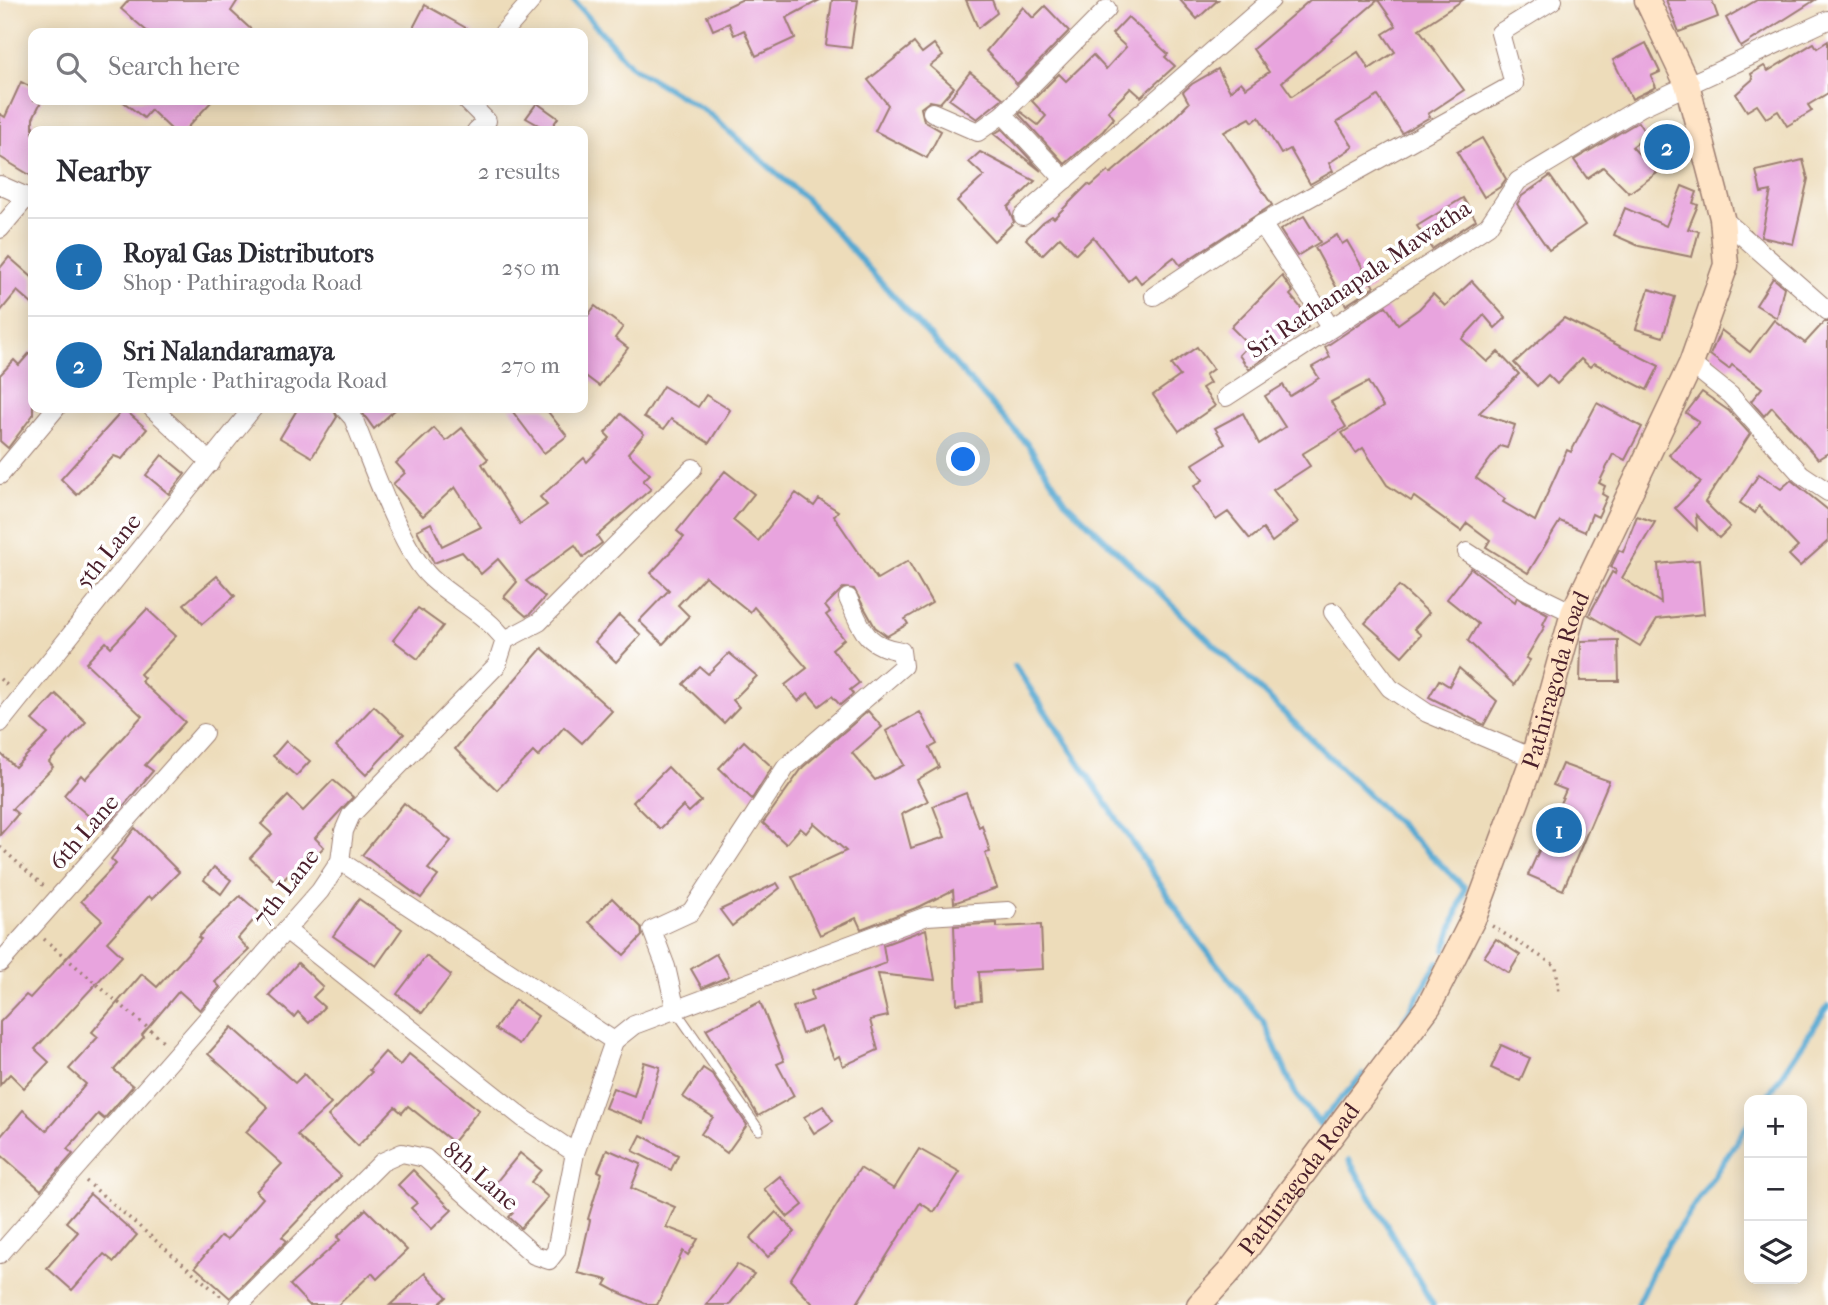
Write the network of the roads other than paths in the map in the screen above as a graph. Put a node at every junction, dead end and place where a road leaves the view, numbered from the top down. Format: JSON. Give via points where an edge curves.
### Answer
{"nodes":[{"id":1,"x":532,"y":0,"type":"edge"},
{"id":2,"x":1271,"y":0,"type":"edge"},
{"id":3,"x":1553,"y":0,"type":"edge"},
{"id":4,"x":1647,"y":0,"type":"edge"},
{"id":5,"x":1108,"y":3,"type":"edge"},
{"id":6,"x":1828,"y":20,"type":"edge"},
{"id":7,"x":507,"y":28,"type":"edge"},
{"id":8,"x":1687,"y":83,"type":"junction"},
{"id":9,"x":471,"y":105,"type":"edge"},
{"id":10,"x":932,"y":112,"type":"dead end"},
{"id":11,"x":1003,"y":114,"type":"junction"},
{"id":12,"x":482,"y":126,"type":"edge"},
{"id":13,"x":1065,"y":180,"type":"junction"},
{"id":14,"x":0,"y":185,"type":"edge"},
{"id":15,"x":28,"y":197,"type":"edge"},
{"id":16,"x":28,"y":200,"type":"edge"},
{"id":17,"x":1023,"y":216,"type":"dead end"},
{"id":18,"x":1722,"y":218,"type":"junction"},
{"id":19,"x":1262,"y":224,"type":"junction"},
{"id":20,"x":0,"y":229,"type":"edge"},
{"id":21,"x":1154,"y":296,"type":"dead end"},
{"id":22,"x":1828,"y":311,"type":"edge"},
{"id":23,"x":1330,"y":327,"type":"junction"},
{"id":24,"x":1691,"y":363,"type":"junction"},
{"id":25,"x":1226,"y":397,"type":"dead end"},
{"id":26,"x":52,"y":413,"type":"edge"},
{"id":27,"x":157,"y":413,"type":"edge"},
{"id":28,"x":249,"y":413,"type":"edge"},
{"id":29,"x":348,"y":413,"type":"edge"},
{"id":30,"x":211,"y":463,"type":"junction"},
{"id":31,"x":693,"y":468,"type":"dead end"},
{"id":32,"x":0,"y":475,"type":"edge"},
{"id":33,"x":1828,"y":492,"type":"edge"},
{"id":34,"x":1467,"y":552,"type":"dead end"},
{"id":35,"x":848,"y":598,"type":"dead end"},
{"id":36,"x":1333,"y":612,"type":"dead end"},
{"id":37,"x":1573,"y":613,"type":"junction"},
{"id":38,"x":506,"y":640,"type":"junction"},
{"id":39,"x":0,"y":723,"type":"edge"},
{"id":40,"x":204,"y":733,"type":"dead end"},
{"id":41,"x":1533,"y":758,"type":"junction"},
{"id":42,"x":340,"y":861,"type":"junction"},
{"id":43,"x":1008,"y":911,"type":"dead end"},
{"id":44,"x":286,"y":930,"type":"junction"},
{"id":45,"x":0,"y":963,"type":"edge"},
{"id":46,"x":676,"y":1011,"type":"junction"},
{"id":47,"x":614,"y":1041,"type":"junction"},
{"id":48,"x":759,"y":1130,"type":"dead end"},
{"id":49,"x":575,"y":1153,"type":"junction"},
{"id":50,"x":0,"y":1254,"type":"edge"},
{"id":51,"x":239,"y":1305,"type":"edge"},
{"id":52,"x":1199,"y":1305,"type":"edge"}],
"edges":[{"from":1,"to":7,"type":"street"},
{"from":2,"to":13,"type":"street"},
{"from":3,"to":19,"type":"street","via":[[1500,33],[1514,84]]},
{"from":4,"to":8,"type":"street","name":"Pathiragoda Road"},
{"from":5,"to":11,"type":"street"},
{"from":6,"to":8,"type":"street","name":"Sri Rathanapala Mawatha"},
{"from":8,"to":18,"type":"street","name":"Pathiragoda Road"},
{"from":8,"to":23,"type":"street","name":"Sri Rathanapala Mawatha","via":[[1518,181],[1488,226]]},
{"from":9,"to":12,"type":"street","via":[[487,121]]},
{"from":10,"to":11,"type":"street","via":[[978,132]]},
{"from":11,"to":13,"type":"street"},
{"from":13,"to":17,"type":"street"},
{"from":14,"to":15,"type":"street"},
{"from":16,"to":20,"type":"street"},
{"from":18,"to":22,"type":"street"},
{"from":18,"to":24,"type":"street","name":"Pathiragoda Road","via":[[1726,265]]},
{"from":19,"to":21,"type":"street"},
{"from":19,"to":23,"type":"street"},
{"from":23,"to":25,"type":"street","name":"Sri Rathanapala Mawatha"},
{"from":24,"to":33,"type":"street","via":[[1730,395],[1801,474]]},
{"from":24,"to":37,"type":"street","name":"Pathiragoda Road"},
{"from":26,"to":32,"type":"street"},
{"from":27,"to":30,"type":"street"},
{"from":28,"to":30,"type":"street","name":"5th Lane"},
{"from":29,"to":38,"type":"street","via":[[412,554],[431,578],[491,621]]},
{"from":30,"to":39,"type":"street","name":"5th Lane"},
{"from":31,"to":38,"type":"street","via":[[539,622]]},
{"from":34,"to":37,"type":"street","via":[[1526,590]]},
{"from":35,"to":46,"type":"street","via":[[865,635],[880,648],[901,651],[903,666],[786,767],[691,912],[652,930]]},
{"from":36,"to":41,"type":"street","via":[[1390,688],[1427,713]]},
{"from":37,"to":41,"type":"street","name":"Pathiragoda Road"},
{"from":38,"to":42,"type":"street","name":"7th Lane","via":[[498,665],[351,815]]},
{"from":40,"to":45,"type":"street","name":"6th Lane"},
{"from":41,"to":52,"type":"street","name":"Pathiragoda Road","via":[[1475,915],[1429,1006],[1230,1271]]},
{"from":42,"to":44,"type":"street","name":"7th Lane"},
{"from":42,"to":47,"type":"street"},
{"from":43,"to":46,"type":"street","via":[[927,916]]},
{"from":44,"to":49,"type":"street","via":[[523,1118]]},
{"from":44,"to":50,"type":"street","name":"7th Lane"},
{"from":46,"to":47,"type":"street","via":[[634,1025]]},
{"from":46,"to":48,"type":"lane"},
{"from":47,"to":49,"type":"street","name":"8th Lane"},
{"from":49,"to":51,"type":"street","name":"8th Lane","via":[[556,1251],[549,1260],[534,1255],[425,1158],[402,1153],[382,1162]]}]}
